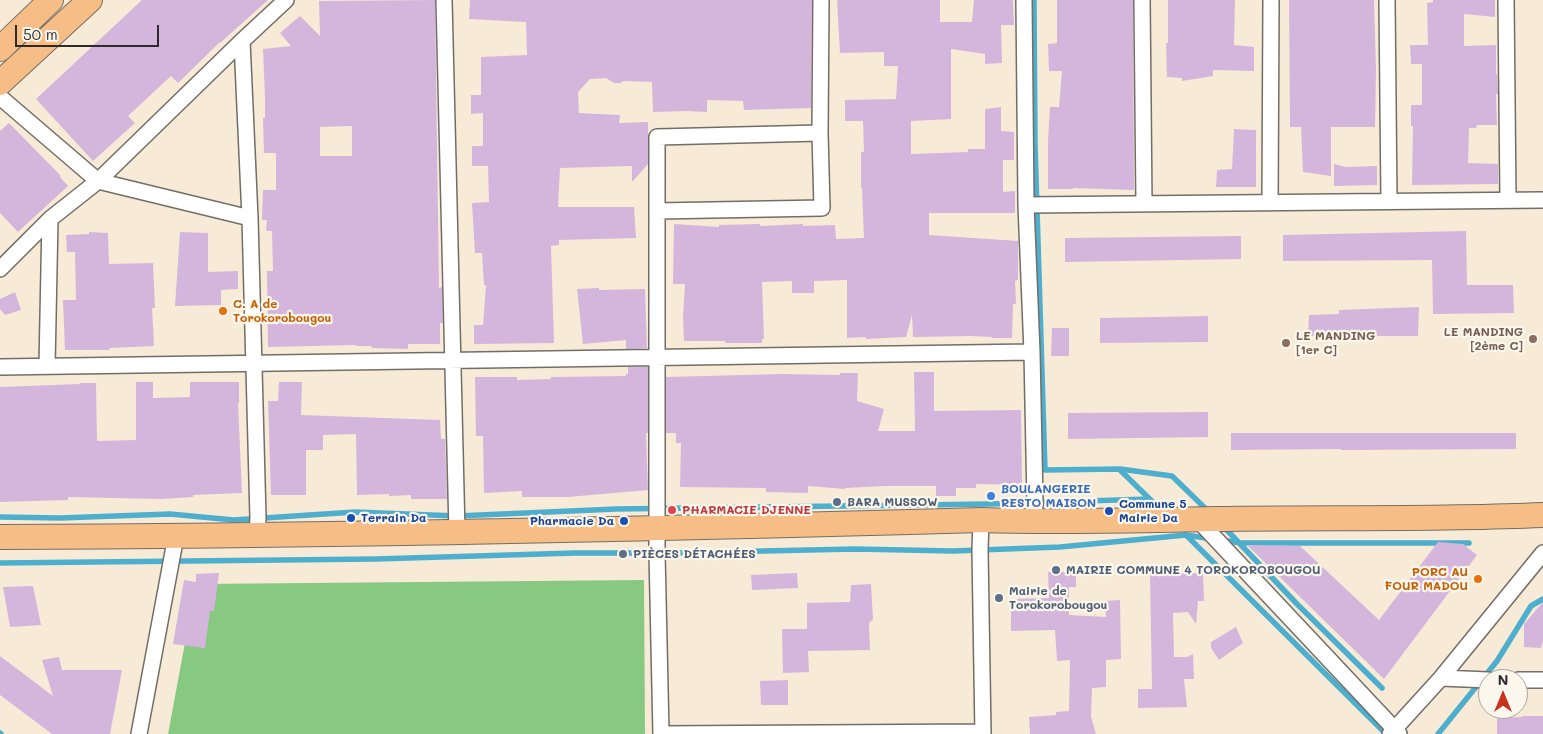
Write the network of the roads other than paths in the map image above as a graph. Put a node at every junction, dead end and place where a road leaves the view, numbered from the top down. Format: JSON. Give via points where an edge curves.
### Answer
{"nodes":[{"id":1,"x":51,"y":0,"type":"edge"},
{"id":2,"x":90,"y":0,"type":"edge"},
{"id":3,"x":286,"y":0,"type":"edge"},
{"id":4,"x":444,"y":0,"type":"edge"},
{"id":5,"x":821,"y":0,"type":"edge"},
{"id":6,"x":1024,"y":0,"type":"edge"},
{"id":7,"x":1142,"y":0,"type":"edge"},
{"id":8,"x":1271,"y":0,"type":"edge"},
{"id":9,"x":1387,"y":0,"type":"edge"},
{"id":10,"x":1506,"y":0,"type":"edge"},
{"id":11,"x":242,"y":41,"type":"junction"},
{"id":12,"x":0,"y":49,"type":"edge"},
{"id":13,"x":0,"y":83,"type":"edge"},
{"id":14,"x":0,"y":97,"type":"edge"},
{"id":15,"x":820,"y":133,"type":"junction"},
{"id":16,"x":98,"y":181,"type":"junction"},
{"id":17,"x":1508,"y":200,"type":"junction"},
{"id":18,"x":1543,"y":200,"type":"edge"},
{"id":19,"x":1389,"y":201,"type":"junction"},
{"id":20,"x":1270,"y":203,"type":"junction"},
{"id":21,"x":1144,"y":204,"type":"junction"},
{"id":22,"x":1026,"y":205,"type":"junction"},
{"id":23,"x":657,"y":211,"type":"junction"},
{"id":24,"x":250,"y":218,"type":"junction"},
{"id":25,"x":50,"y":219,"type":"junction"},
{"id":26,"x":0,"y":270,"type":"edge"},
{"id":27,"x":1032,"y":352,"type":"junction"},
{"id":28,"x":658,"y":358,"type":"junction"},
{"id":29,"x":453,"y":361,"type":"junction"},
{"id":30,"x":253,"y":364,"type":"junction"},
{"id":31,"x":46,"y":366,"type":"junction"},
{"id":32,"x":0,"y":367,"type":"edge"},
{"id":33,"x":1543,"y":515,"type":"edge"},
{"id":34,"x":981,"y":520,"type":"junction"},
{"id":35,"x":1198,"y":520,"type":"junction"},
{"id":36,"x":1034,"y":522,"type":"junction"},
{"id":37,"x":657,"y":528,"type":"junction"},
{"id":38,"x":457,"y":532,"type":"junction"},
{"id":39,"x":257,"y":535,"type":"junction"},
{"id":40,"x":176,"y":536,"type":"junction"},
{"id":41,"x":0,"y":537,"type":"edge"},
{"id":42,"x":1543,"y":553,"type":"edge"},
{"id":43,"x":1441,"y":678,"type":"junction"},
{"id":44,"x":1478,"y":680,"type":"edge"},
{"id":45,"x":1528,"y":680,"type":"edge"},
{"id":46,"x":1543,"y":680,"type":"edge"},
{"id":47,"x":1395,"y":732,"type":"edge"},
{"id":48,"x":983,"y":733,"type":"edge"},
{"id":49,"x":139,"y":734,"type":"edge"},
{"id":50,"x":661,"y":734,"type":"edge"},
{"id":51,"x":813,"y":734,"type":"edge"}],
"edges":[{"from":1,"to":12,"type":"main road"},
{"from":2,"to":13,"type":"main road"},
{"from":3,"to":11,"type":"street"},
{"from":4,"to":29,"type":"street"},
{"from":5,"to":15,"type":"street"},
{"from":6,"to":22,"type":"street"},
{"from":7,"to":21,"type":"street"},
{"from":8,"to":20,"type":"street"},
{"from":9,"to":19,"type":"street"},
{"from":10,"to":17,"type":"street"},
{"from":11,"to":16,"type":"street"},
{"from":11,"to":24,"type":"street"},
{"from":14,"to":16,"type":"street"},
{"from":15,"to":23,"type":"street","via":[[657,137]]},
{"from":15,"to":23,"type":"street","via":[[822,208]]},
{"from":16,"to":24,"type":"street"},
{"from":16,"to":25,"type":"street"},
{"from":17,"to":18,"type":"street"},
{"from":17,"to":19,"type":"street"},
{"from":19,"to":20,"type":"street"},
{"from":20,"to":21,"type":"street"},
{"from":21,"to":22,"type":"street"},
{"from":22,"to":27,"type":"street"},
{"from":23,"to":28,"type":"street"},
{"from":24,"to":30,"type":"street"},
{"from":25,"to":26,"type":"street"},
{"from":25,"to":31,"type":"street"},
{"from":27,"to":28,"type":"street"},
{"from":27,"to":36,"type":"street"},
{"from":28,"to":29,"type":"street"},
{"from":28,"to":37,"type":"street"},
{"from":29,"to":30,"type":"street"},
{"from":29,"to":38,"type":"street"},
{"from":30,"to":31,"type":"street"},
{"from":30,"to":39,"type":"street"},
{"from":31,"to":32,"type":"street"},
{"from":33,"to":35,"type":"main road"},
{"from":34,"to":36,"type":"main road"},
{"from":34,"to":37,"type":"main road"},
{"from":34,"to":48,"type":"street"},
{"from":35,"to":36,"type":"main road"},
{"from":35,"to":47,"type":"street"},
{"from":37,"to":38,"type":"main road"},
{"from":37,"to":50,"type":"street"},
{"from":38,"to":39,"type":"main road"},
{"from":39,"to":40,"type":"main road"},
{"from":40,"to":41,"type":"main road"},
{"from":40,"to":49,"type":"street"},
{"from":42,"to":43,"type":"street"},
{"from":43,"to":44,"type":"street"},
{"from":43,"to":47,"type":"street"},
{"from":45,"to":46,"type":"street"},
{"from":48,"to":51,"type":"street"},
{"from":50,"to":51,"type":"street"}]}
